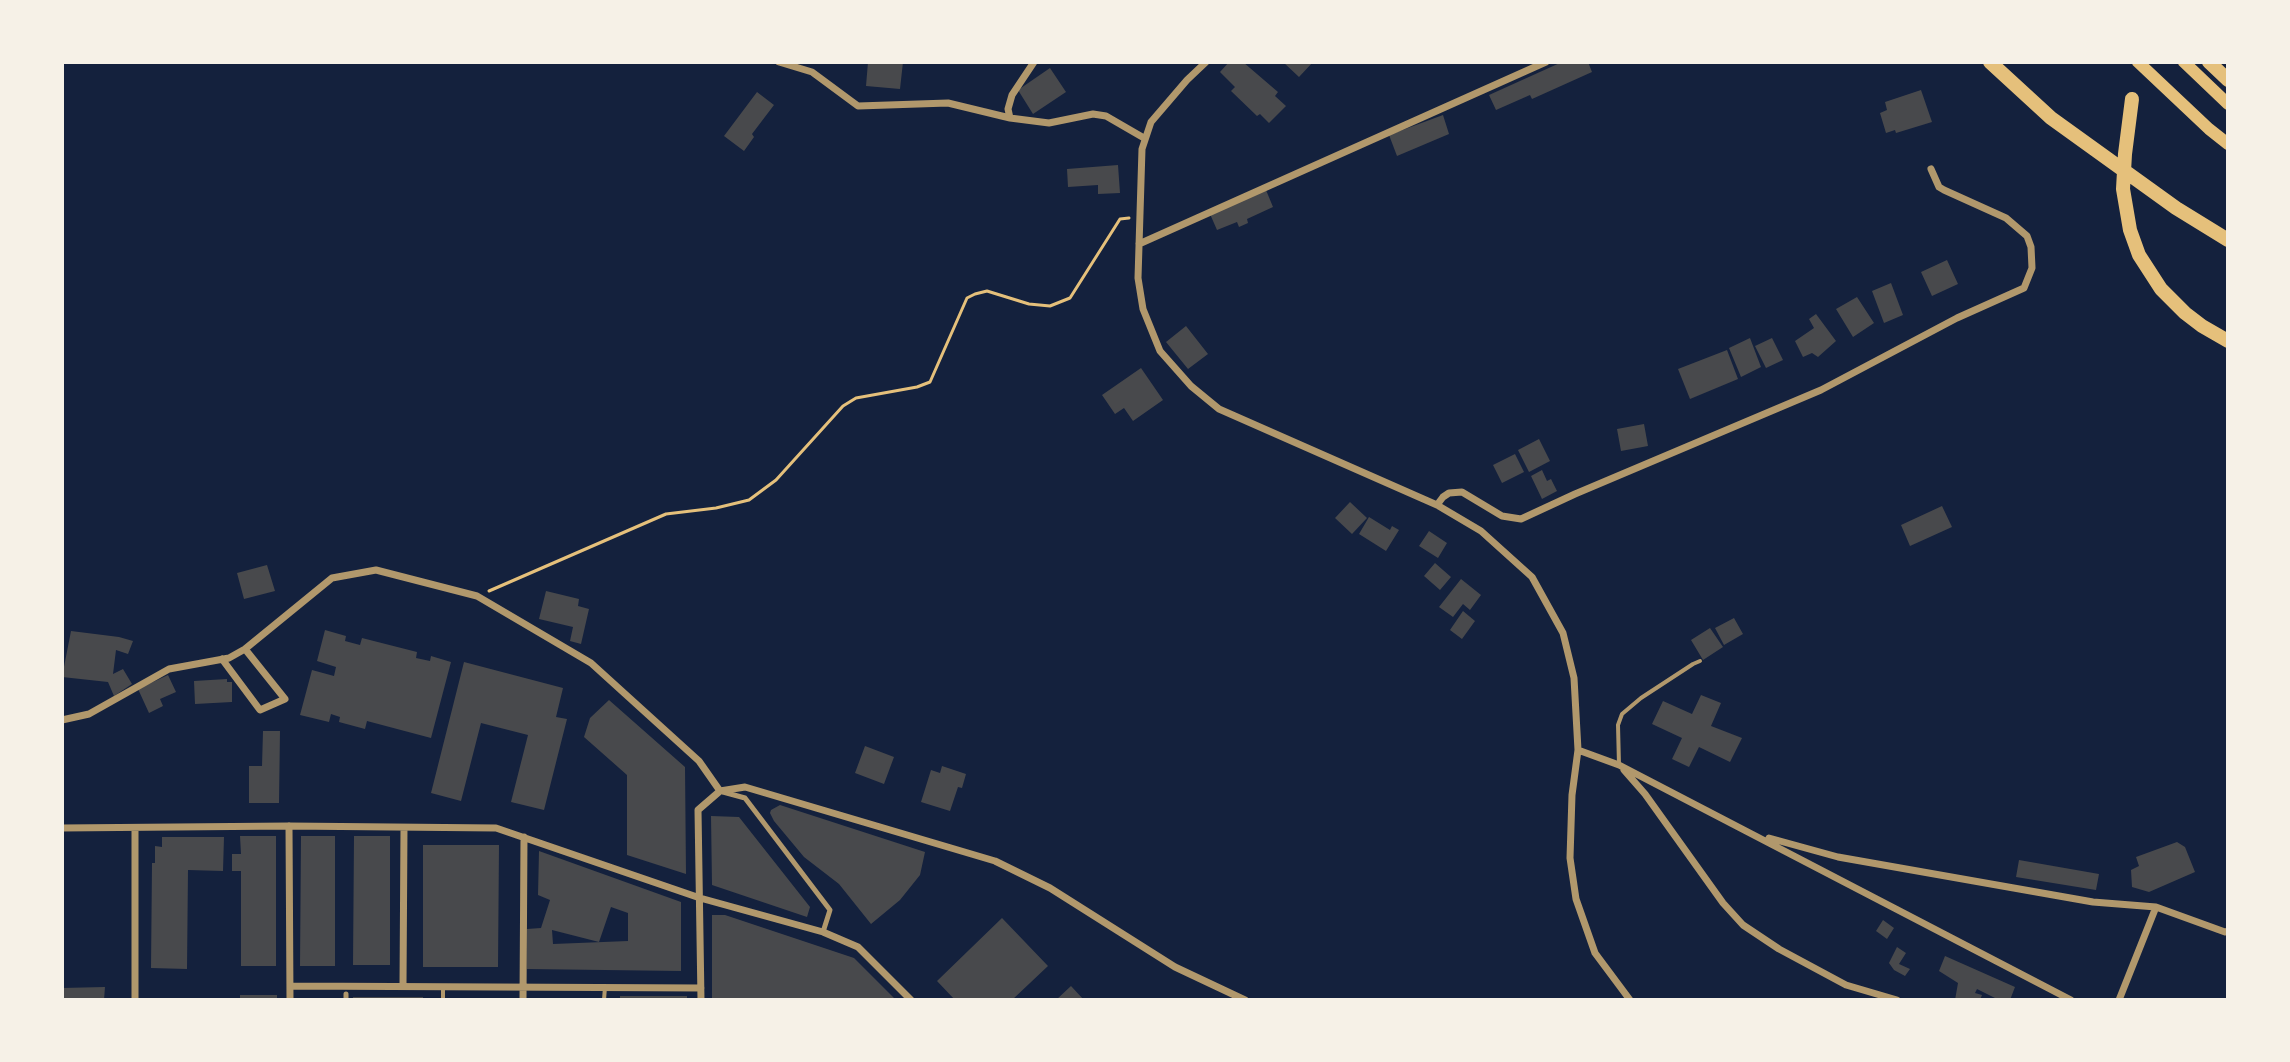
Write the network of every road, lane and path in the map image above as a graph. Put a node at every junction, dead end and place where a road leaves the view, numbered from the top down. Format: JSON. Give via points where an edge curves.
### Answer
{"nodes":[{"id":1,"x":779,"y":62,"type":"edge"},
{"id":2,"x":1034,"y":62,"type":"edge"},
{"id":3,"x":1206,"y":62,"type":"edge"},
{"id":4,"x":1546,"y":62,"type":"edge"},
{"id":5,"x":1990,"y":62,"type":"edge"},
{"id":6,"x":2138,"y":62,"type":"edge"},
{"id":7,"x":2184,"y":62,"type":"edge"},
{"id":8,"x":2209,"y":62,"type":"edge"},
{"id":9,"x":2228,"y":80,"type":"edge"},
{"id":10,"x":2132,"y":99,"type":"dead end"},
{"id":11,"x":2228,"y":104,"type":"edge"},
{"id":12,"x":1010,"y":118,"type":"junction"},
{"id":13,"x":1144,"y":138,"type":"junction"},
{"id":14,"x":2228,"y":144,"type":"edge"},
{"id":15,"x":1931,"y":169,"type":"dead end"},
{"id":16,"x":1140,"y":215,"type":"junction"},
{"id":17,"x":2228,"y":240,"type":"edge"},
{"id":18,"x":1139,"y":244,"type":"junction"},
{"id":19,"x":2228,"y":341,"type":"edge"},
{"id":20,"x":1437,"y":505,"type":"junction"},
{"id":21,"x":506,"y":583,"type":"dead end"},
{"id":22,"x":245,"y":649,"type":"junction"},
{"id":23,"x":222,"y":659,"type":"junction"},
{"id":24,"x":1700,"y":661,"type":"dead end"},
{"id":25,"x":62,"y":720,"type":"edge"},
{"id":26,"x":1578,"y":750,"type":"junction"},
{"id":27,"x":1619,"y":765,"type":"junction"},
{"id":28,"x":720,"y":791,"type":"junction"},
{"id":29,"x":289,"y":826,"type":"junction"},
{"id":30,"x":62,"y":828,"type":"edge"},
{"id":31,"x":135,"y":828,"type":"junction"},
{"id":32,"x":404,"y":828,"type":"junction"},
{"id":33,"x":1756,"y":835,"type":"junction"},
{"id":34,"x":524,"y":837,"type":"junction"},
{"id":35,"x":700,"y":898,"type":"junction"},
{"id":36,"x":2156,"y":907,"type":"junction"},
{"id":37,"x":2228,"y":931,"type":"edge"},
{"id":38,"x":823,"y":932,"type":"junction"},
{"id":39,"x":403,"y":985,"type":"junction"},
{"id":40,"x":290,"y":986,"type":"junction"},
{"id":41,"x":443,"y":986,"type":"junction"},
{"id":42,"x":523,"y":987,"type":"junction"},
{"id":43,"x":605,"y":987,"type":"junction"},
{"id":44,"x":701,"y":988,"type":"junction"},
{"id":45,"x":135,"y":1000,"type":"edge"},
{"id":46,"x":290,"y":1000,"type":"edge"},
{"id":47,"x":443,"y":1000,"type":"edge"},
{"id":48,"x":523,"y":1000,"type":"edge"},
{"id":49,"x":604,"y":1000,"type":"edge"},
{"id":50,"x":701,"y":1000,"type":"edge"},
{"id":51,"x":911,"y":1000,"type":"edge"},
{"id":52,"x":1245,"y":1000,"type":"edge"},
{"id":53,"x":1630,"y":1000,"type":"edge"},
{"id":54,"x":1897,"y":1000,"type":"edge"},
{"id":55,"x":2071,"y":1000,"type":"edge"},
{"id":56,"x":2119,"y":1000,"type":"edge"}],
"edges":[{"from":1,"to":12,"type":"street","via":[[812,72],[858,106],[948,103]]},
{"from":2,"to":12,"type":"street","via":[[1012,95]]},
{"from":3,"to":13,"type":"street","via":[[1151,122]]},
{"from":4,"to":18,"type":"street"},
{"from":5,"to":17,"type":"highway","via":[[2051,118]]},
{"from":6,"to":14,"type":"highway"},
{"from":7,"to":11,"type":"highway"},
{"from":8,"to":9,"type":"highway"},
{"from":10,"to":19,"type":"highway","via":[[2123,189],[2139,255],[2177,305]]},
{"from":12,"to":13,"type":"street","via":[[1049,123],[1093,114]]},
{"from":13,"to":16,"type":"street"},
{"from":15,"to":20,"type":"street","via":[[1939,187],[2006,218],[2027,236],[2032,268],[2024,288],[1821,390],[1521,519],[1508,519],[1462,492],[1449,493]]},
{"from":16,"to":18,"type":"street"},
{"from":16,"to":21,"type":"path","via":[[1120,219],[1070,298],[1050,306],[987,291],[967,298],[930,382],[856,398],[843,406],[776,480],[749,500],[666,514]]},
{"from":18,"to":20,"type":"street","via":[[1143,309],[1160,351],[1191,386],[1219,409]]},
{"from":20,"to":26,"type":"street","via":[[1481,531],[1532,577],[1563,633],[1574,678]]},
{"from":22,"to":23,"type":"street"},
{"from":22,"to":23,"type":"street","via":[[285,699],[260,710]]},
{"from":22,"to":28,"type":"street","via":[[332,578],[376,570],[477,596],[591,663],[699,761]]},
{"from":23,"to":25,"type":"street","via":[[169,669],[89,714]]},
{"from":24,"to":27,"type":"lane","via":[[1622,714]]},
{"from":26,"to":27,"type":"street"},
{"from":26,"to":53,"type":"street","via":[[1570,858],[1576,899],[1595,953]]},
{"from":27,"to":33,"type":"street"},
{"from":27,"to":54,"type":"street","via":[[1743,925],[1846,985]]},
{"from":28,"to":35,"type":"street","via":[[698,810]]},
{"from":28,"to":38,"type":"street","via":[[745,798],[830,910]]},
{"from":28,"to":52,"type":"street","via":[[745,787],[995,861],[1050,888],[1175,967]]},
{"from":29,"to":31,"type":"street"},
{"from":29,"to":32,"type":"street"},
{"from":29,"to":40,"type":"street"},
{"from":30,"to":31,"type":"street"},
{"from":31,"to":45,"type":"street"},
{"from":32,"to":34,"type":"street","via":[[496,828]]},
{"from":32,"to":39,"type":"street"},
{"from":33,"to":36,"type":"street","via":[[1838,857],[2093,902]]},
{"from":33,"to":55,"type":"street"},
{"from":34,"to":35,"type":"street"},
{"from":34,"to":42,"type":"street"},
{"from":35,"to":38,"type":"street"},
{"from":35,"to":44,"type":"street"},
{"from":36,"to":37,"type":"street"},
{"from":36,"to":56,"type":"street"},
{"from":38,"to":51,"type":"street","via":[[858,947]]},
{"from":39,"to":40,"type":"street"},
{"from":39,"to":41,"type":"street"},
{"from":40,"to":46,"type":"street"},
{"from":41,"to":42,"type":"street"},
{"from":41,"to":47,"type":"lane"},
{"from":42,"to":43,"type":"street"},
{"from":42,"to":48,"type":"street"},
{"from":43,"to":44,"type":"street"},
{"from":43,"to":49,"type":"lane"},
{"from":44,"to":50,"type":"street"}]}
